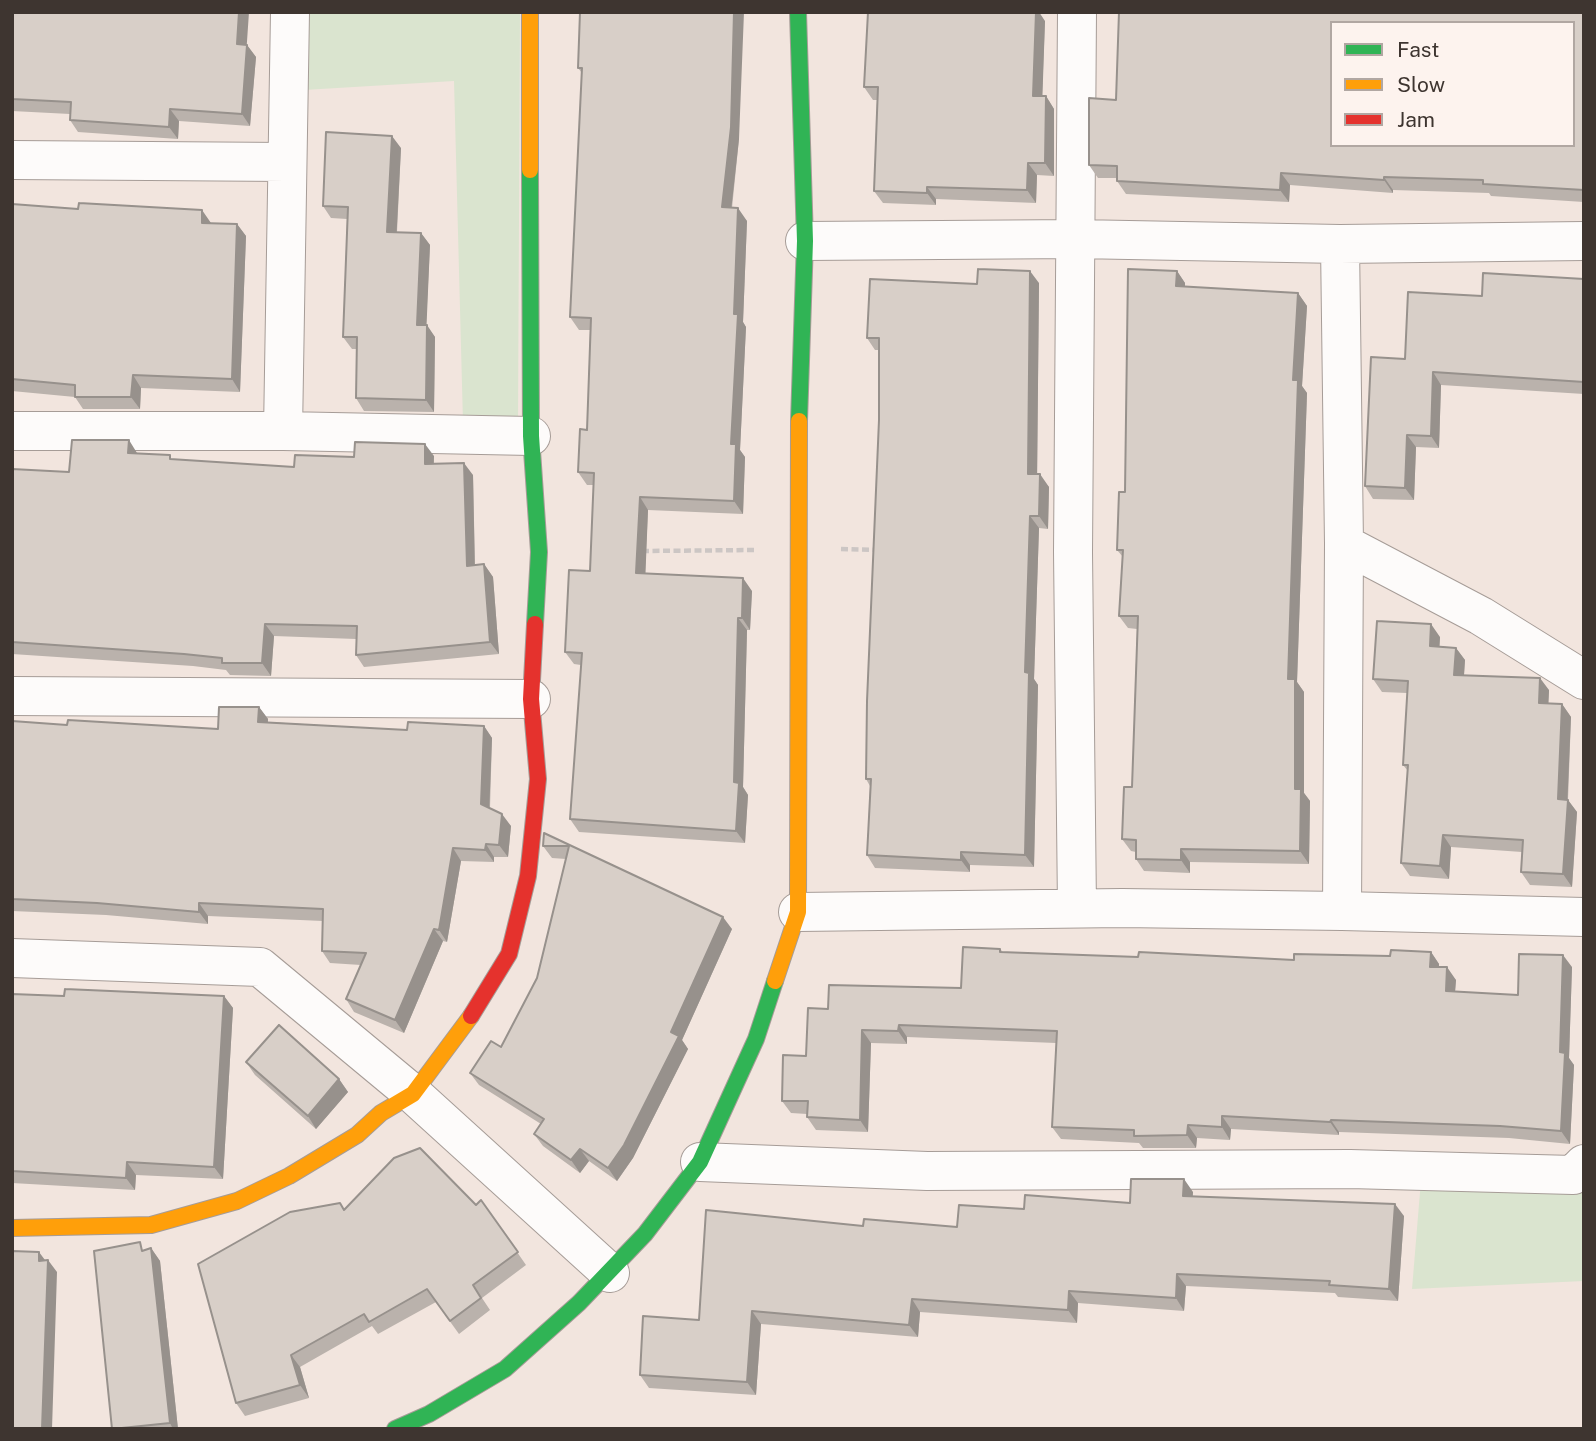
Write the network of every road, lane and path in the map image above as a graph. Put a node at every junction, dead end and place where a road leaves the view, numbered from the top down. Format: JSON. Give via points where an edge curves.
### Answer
{"nodes":[{"id":1,"x":290,"y":12,"type":"edge"},
{"id":2,"x":530,"y":12,"type":"edge"},
{"id":3,"x":798,"y":12,"type":"edge"},
{"id":4,"x":1077,"y":12,"type":"edge"},
{"id":5,"x":12,"y":160,"type":"edge"},
{"id":6,"x":286,"y":162,"type":"junction"},
{"id":7,"x":1076,"y":239,"type":"junction"},
{"id":8,"x":805,"y":241,"type":"junction"},
{"id":9,"x":1584,"y":241,"type":"edge"},
{"id":10,"x":1340,"y":244,"type":"junction"},
{"id":11,"x":12,"y":431,"type":"edge"},
{"id":12,"x":282,"y":431,"type":"junction"},
{"id":13,"x":531,"y":436,"type":"junction"},
{"id":14,"x":1344,"y":544,"type":"junction"},
{"id":15,"x":799,"y":550,"type":"junction"},
{"id":16,"x":880,"y":550,"type":"edge"},
{"id":17,"x":635,"y":551,"type":"edge"},
{"id":18,"x":1584,"y":680,"type":"edge"},
{"id":19,"x":12,"y":696,"type":"edge"},
{"id":20,"x":531,"y":699,"type":"junction"},
{"id":21,"x":1077,"y":908,"type":"junction"},
{"id":22,"x":1342,"y":911,"type":"junction"},
{"id":23,"x":798,"y":912,"type":"junction"},
{"id":24,"x":1584,"y":917,"type":"edge"},
{"id":25,"x":12,"y":958,"type":"edge"},
{"id":26,"x":413,"y":1094,"type":"junction"},
{"id":27,"x":700,"y":1162,"type":"junction"},
{"id":28,"x":1584,"y":1164,"type":"edge"},
{"id":29,"x":12,"y":1228,"type":"edge"},
{"id":30,"x":610,"y":1273,"type":"junction"},
{"id":31,"x":395,"y":1429,"type":"edge"}],
"edges":[{"from":1,"to":6,"type":"street"},
{"from":2,"to":13,"type":"street"},
{"from":3,"to":8,"type":"street"},
{"from":4,"to":7,"type":"street"},
{"from":5,"to":6,"type":"street"},
{"from":6,"to":12,"type":"street"},
{"from":7,"to":8,"type":"street"},
{"from":7,"to":10,"type":"street"},
{"from":7,"to":21,"type":"street"},
{"from":8,"to":15,"type":"street","via":[[799,357]]},
{"from":9,"to":10,"type":"street"},
{"from":10,"to":14,"type":"street"},
{"from":11,"to":12,"type":"street"},
{"from":12,"to":13,"type":"street"},
{"from":13,"to":20,"type":"street","via":[[539,552]]},
{"from":14,"to":18,"type":"street","via":[[1481,616]]},
{"from":14,"to":22,"type":"street"},
{"from":15,"to":16,"type":"path"},
{"from":15,"to":17,"type":"path"},
{"from":15,"to":23,"type":"street"},
{"from":19,"to":20,"type":"street"},
{"from":20,"to":26,"type":"street","via":[[538,779],[528,876],[509,954],[456,1040]]},
{"from":21,"to":22,"type":"street"},
{"from":21,"to":23,"type":"street"},
{"from":22,"to":24,"type":"street"},
{"from":23,"to":27,"type":"street","via":[[756,1039]]},
{"from":25,"to":26,"type":"street","via":[[260,967]]},
{"from":26,"to":29,"type":"street","via":[[357,1135],[237,1201],[151,1225]]},
{"from":26,"to":30,"type":"street"},
{"from":27,"to":28,"type":"street","via":[[927,1171],[1350,1170],[1573,1175]]},
{"from":27,"to":30,"type":"street"},
{"from":30,"to":31,"type":"street","via":[[505,1369]]}]}
